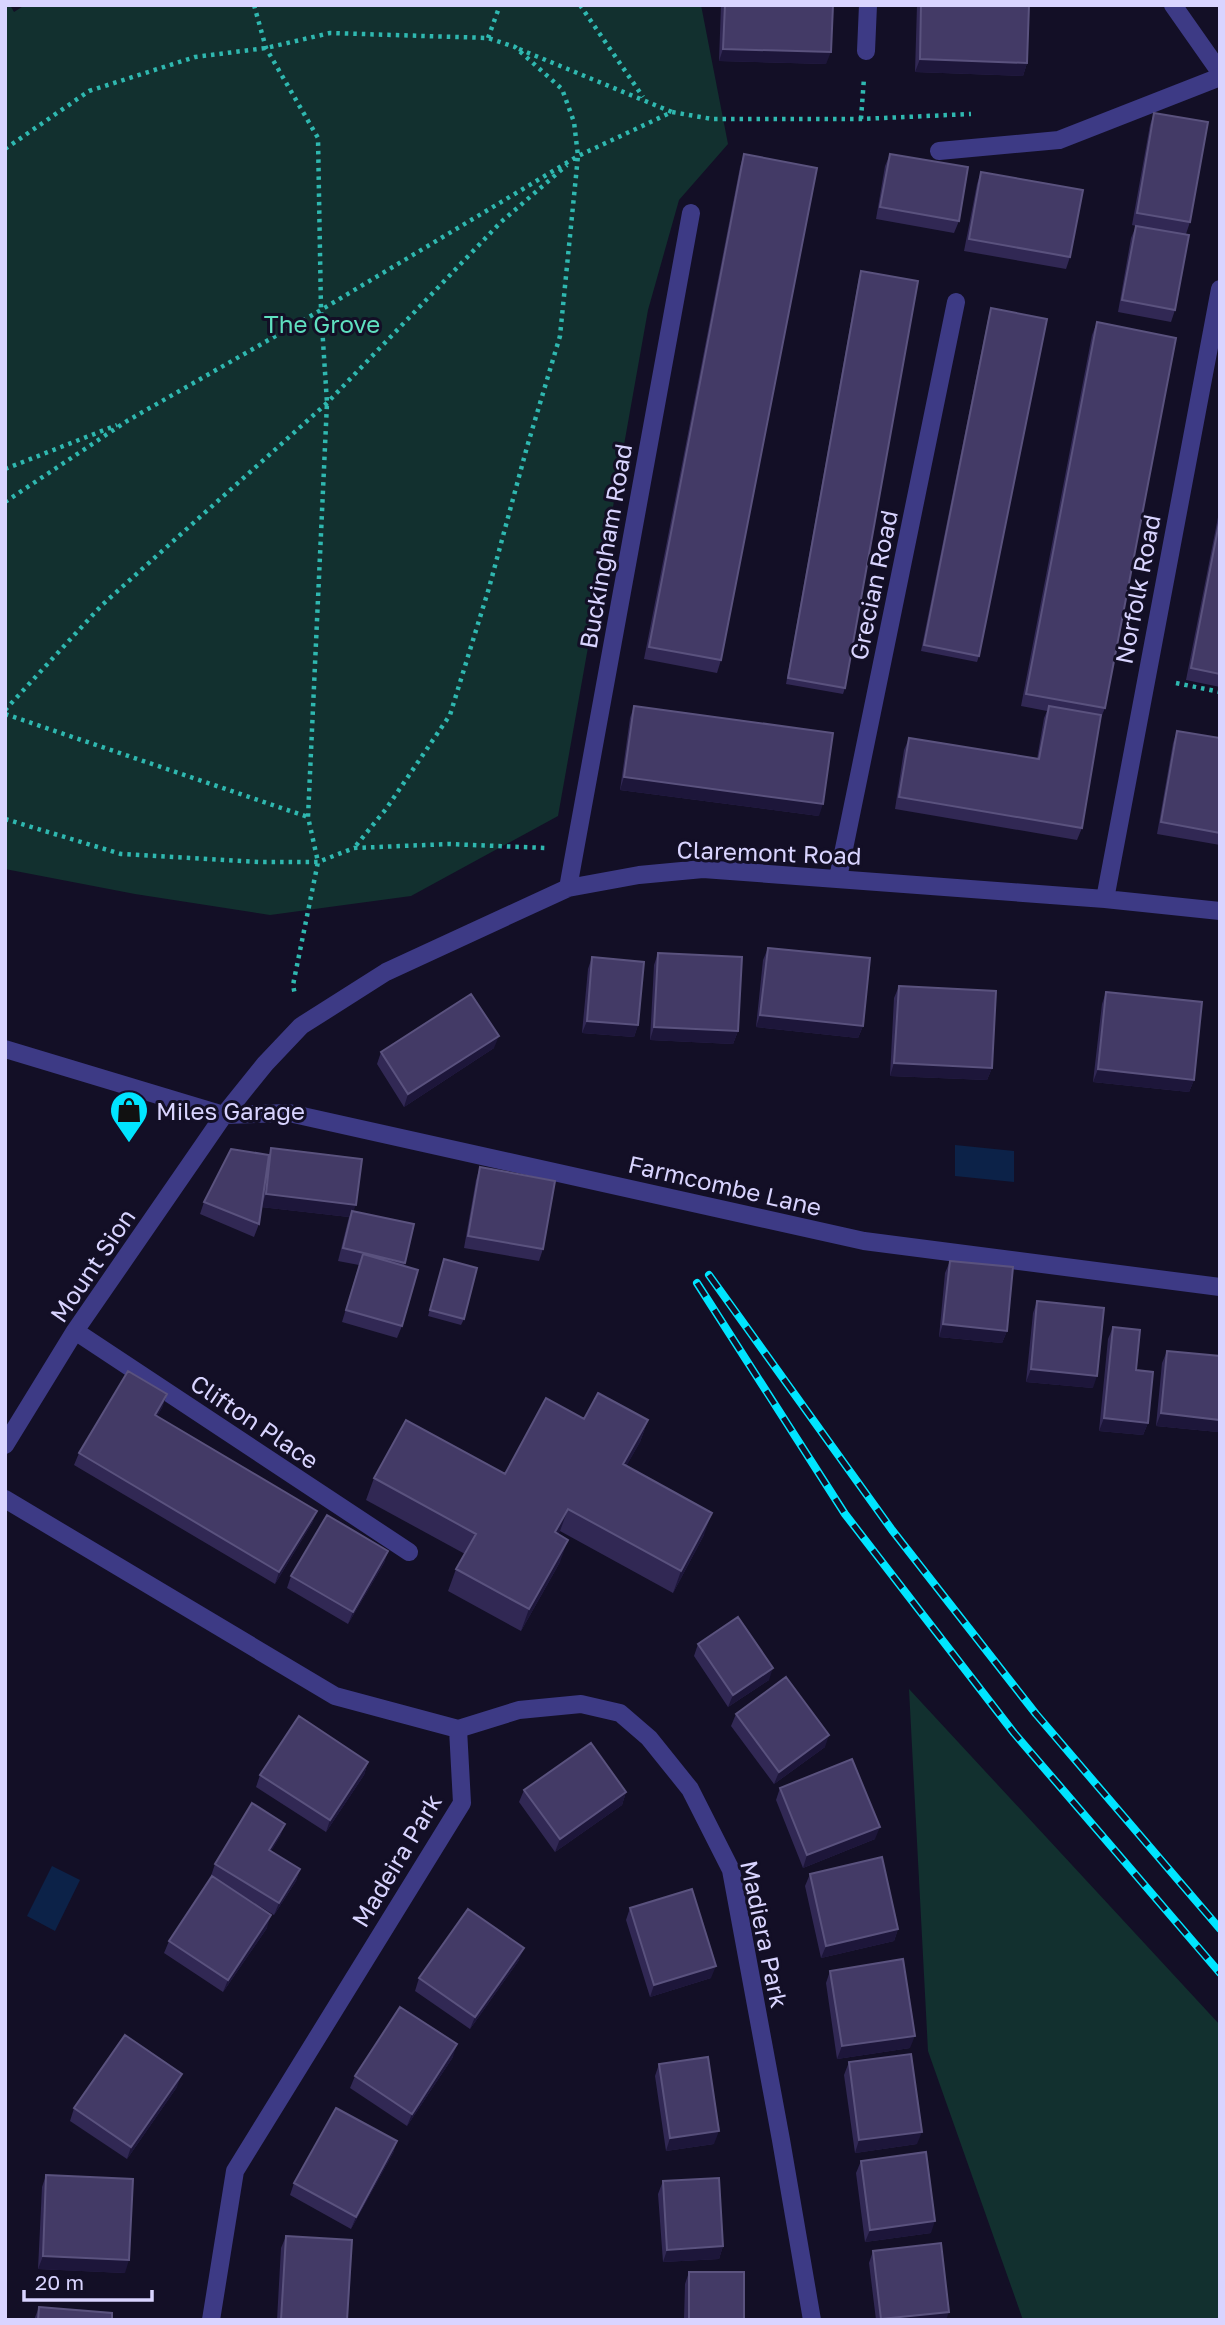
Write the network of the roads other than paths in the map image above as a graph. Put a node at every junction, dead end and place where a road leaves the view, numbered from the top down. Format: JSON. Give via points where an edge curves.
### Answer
{"nodes":[{"id":1,"x":869,"y":5,"type":"edge"},
{"id":2,"x":1173,"y":5,"type":"edge"},
{"id":3,"x":866,"y":51,"type":"road end"},
{"id":4,"x":1220,"y":74,"type":"edge"},
{"id":5,"x":939,"y":151,"type":"dead end"},
{"id":6,"x":691,"y":212,"type":"dead end"},
{"id":7,"x":1220,"y":289,"type":"edge"},
{"id":8,"x":956,"y":302,"type":"dead end"},
{"id":9,"x":838,"y":878,"type":"junction"},
{"id":10,"x":569,"y":888,"type":"junction"},
{"id":11,"x":1105,"y":899,"type":"junction"},
{"id":12,"x":1220,"y":911,"type":"edge"},
{"id":13,"x":5,"y":1049,"type":"edge"},
{"id":14,"x":224,"y":1115,"type":"junction"},
{"id":15,"x":1220,"y":1287,"type":"edge"},
{"id":16,"x":75,"y":1331,"type":"junction"},
{"id":17,"x":5,"y":1446,"type":"edge"},
{"id":18,"x":5,"y":1499,"type":"edge"},
{"id":19,"x":409,"y":1552,"type":"dead end"},
{"id":20,"x":458,"y":1728,"type":"junction"},
{"id":21,"x":211,"y":2320,"type":"edge"},
{"id":22,"x":811,"y":2320,"type":"edge"}],
"edges":[{"from":1,"to":3,"type":"street"},
{"from":2,"to":4,"type":"street"},
{"from":4,"to":5,"type":"street","via":[[1059,140]]},
{"from":6,"to":10,"type":"street","name":"Buckingham Road"},
{"from":7,"to":11,"type":"street","name":"Norfolk Road"},
{"from":8,"to":9,"type":"street","name":"Grecian Road"},
{"from":9,"to":10,"type":"street","name":"Claremont Road","via":[[703,869]]},
{"from":9,"to":11,"type":"street","name":"Claremont Road"},
{"from":10,"to":14,"type":"street","name":"Claremont Road","via":[[386,972],[301,1026]]},
{"from":11,"to":12,"type":"street","name":"Claremont Road"},
{"from":13,"to":14,"type":"street","name":"Farmcombe Lane"},
{"from":14,"to":15,"type":"street","name":"Farmcombe Lane","via":[[289,1113],[864,1241]]},
{"from":14,"to":16,"type":"street","name":"Mount Sion"},
{"from":16,"to":17,"type":"street","name":"Mount Sion"},
{"from":16,"to":19,"type":"street","name":"Clifton Place"},
{"from":18,"to":20,"type":"street","via":[[335,1696]]},
{"from":20,"to":21,"type":"street","name":"Madeira Park","via":[[462,1803],[235,2171]]},
{"from":20,"to":22,"type":"street","name":"Madiera Park","via":[[519,1710],[581,1704],[620,1713],[649,1738],[690,1789],[731,1870]]}]}
